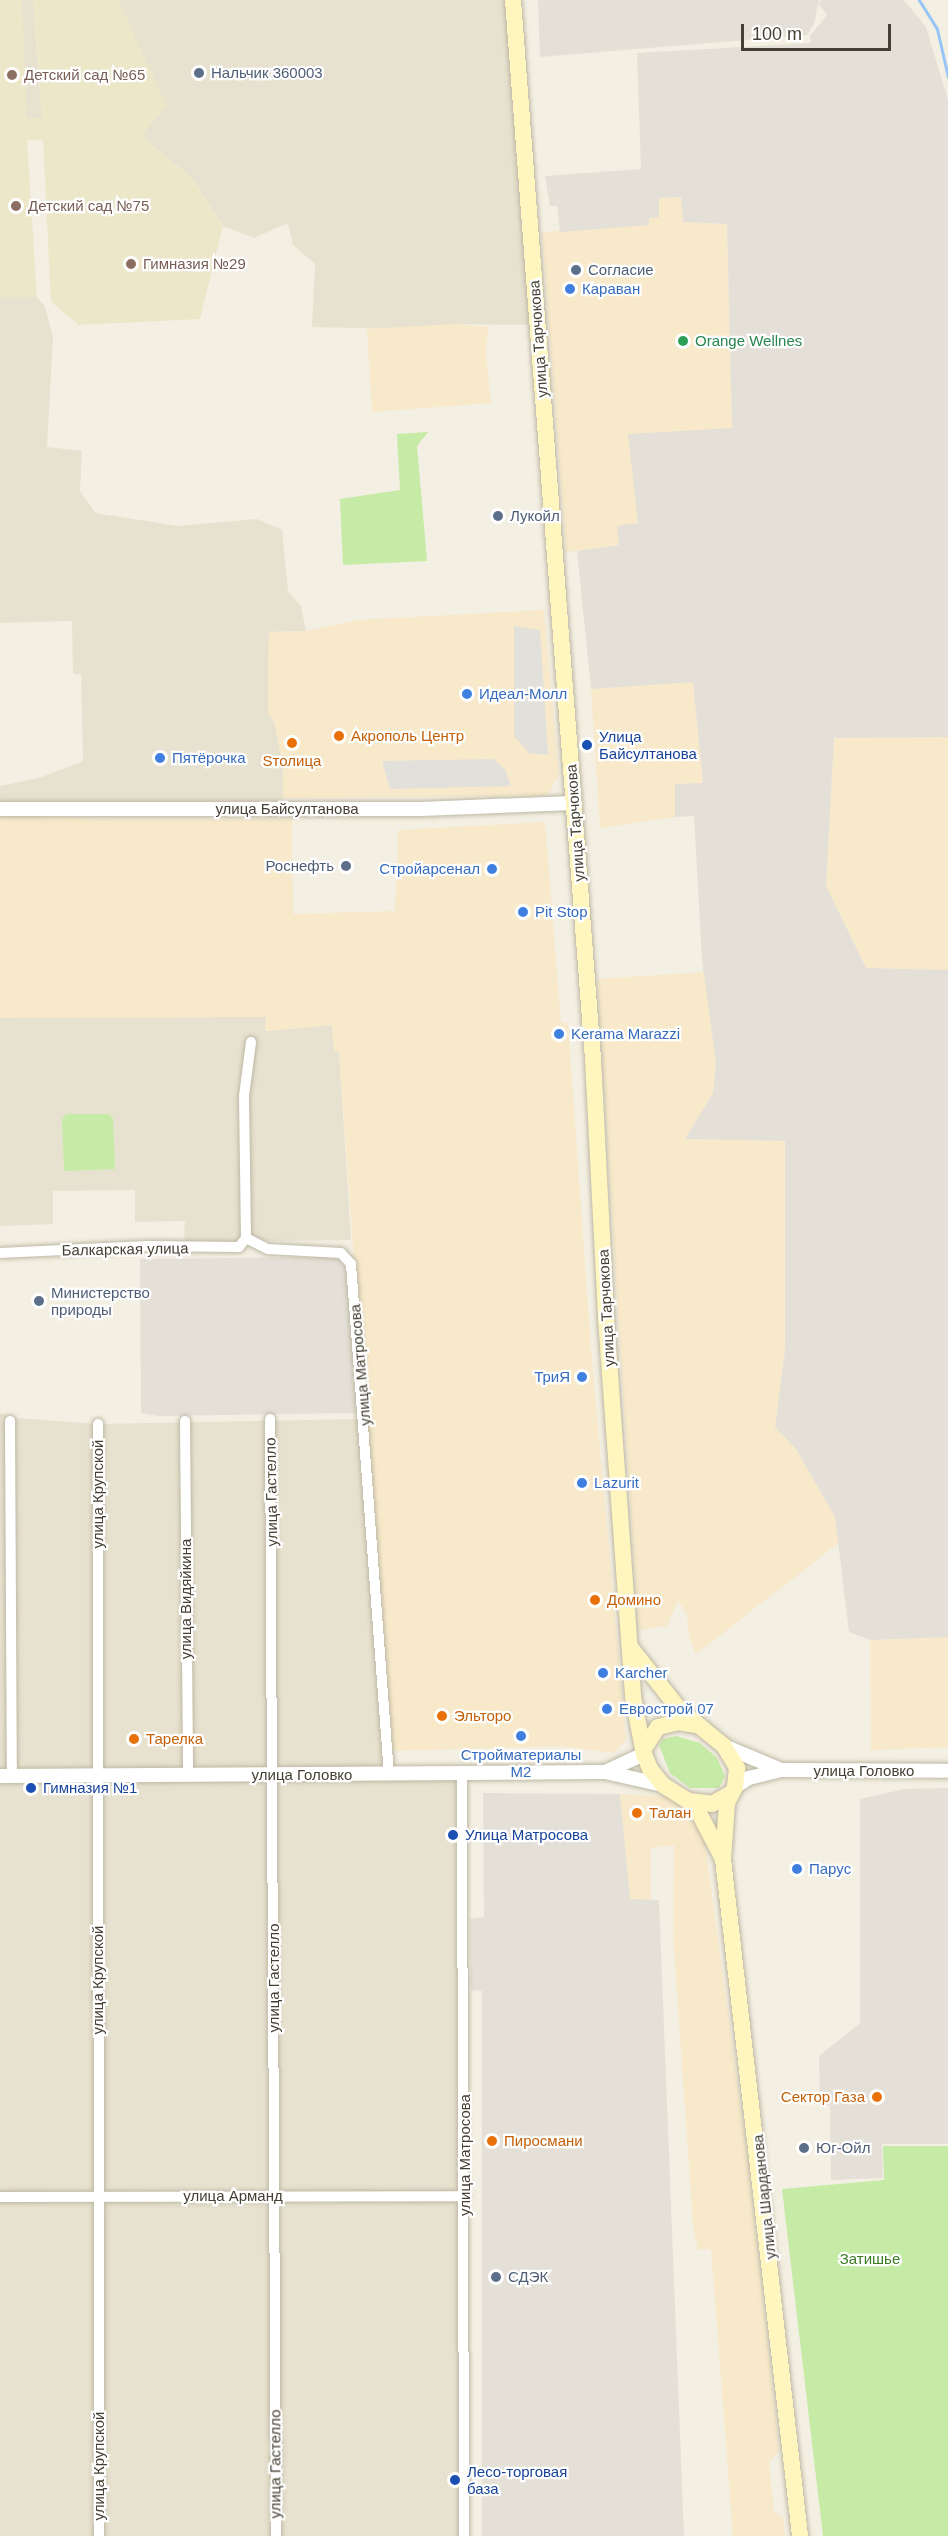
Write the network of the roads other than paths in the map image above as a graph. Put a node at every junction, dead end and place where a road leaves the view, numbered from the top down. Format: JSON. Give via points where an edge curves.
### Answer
{"nodes":[{"id":1,"x":513,"y":0,"type":"edge"},
{"id":2,"x":573,"y":803,"type":"junction"},
{"id":3,"x":0,"y":809,"type":"edge"},
{"id":4,"x":251,"y":1042,"type":"dead end"},
{"id":5,"x":246,"y":1238,"type":"junction"},
{"id":6,"x":0,"y":1253,"type":"edge"},
{"id":7,"x":270,"y":1419,"type":"dead end"},
{"id":8,"x":10,"y":1421,"type":"dead end"},
{"id":9,"x":185,"y":1421,"type":"dead end"},
{"id":10,"x":98,"y":1424,"type":"dead end"},
{"id":11,"x":630,"y":1647,"type":"junction"},
{"id":12,"x":695,"y":1725,"type":"junction"},
{"id":13,"x":724,"y":1746,"type":"junction"},
{"id":14,"x":643,"y":1752,"type":"junction"},
{"id":15,"x":781,"y":1770,"type":"junction"},
{"id":16,"x":948,"y":1771,"type":"edge"},
{"id":17,"x":605,"y":1772,"type":"junction"},
{"id":18,"x":462,"y":1774,"type":"junction"},
{"id":19,"x":274,"y":1775,"type":"junction"},
{"id":20,"x":389,"y":1775,"type":"junction"},
{"id":21,"x":6,"y":1776,"type":"edge"},
{"id":22,"x":99,"y":1776,"type":"junction"},
{"id":23,"x":188,"y":1776,"type":"junction"},
{"id":24,"x":663,"y":1785,"type":"junction"},
{"id":25,"x":733,"y":1790,"type":"junction"},
{"id":26,"x":689,"y":1801,"type":"junction"},
{"id":27,"x":723,"y":1859,"type":"junction"},
{"id":28,"x":275,"y":2196,"type":"junction"},
{"id":29,"x":465,"y":2196,"type":"junction"},
{"id":30,"x":0,"y":2197,"type":"edge"},
{"id":31,"x":98,"y":2198,"type":"junction"},
{"id":32,"x":99,"y":2536,"type":"edge"},
{"id":33,"x":276,"y":2536,"type":"edge"},
{"id":34,"x":464,"y":2536,"type":"edge"},
{"id":35,"x":800,"y":2536,"type":"edge"}],
"edges":[{"from":1,"to":2,"type":"main road","name":"улица Тарчокова"},
{"from":2,"to":3,"type":"street","name":"улица Байсултанова","via":[[421,809]]},
{"from":2,"to":11,"type":"main road","name":"улица Тарчокова"},
{"from":4,"to":5,"type":"street","via":[[244,1096]]},
{"from":5,"to":6,"type":"street","name":"Балкарская улица","via":[[239,1247],[147,1246]]},
{"from":5,"to":20,"type":"street","name":"улица Матросова","via":[[268,1249],[341,1252],[351,1264]]},
{"from":7,"to":19,"type":"street","name":"улица Гастелло"},
{"from":8,"to":21,"type":"street"},
{"from":9,"to":23,"type":"street","name":"улица Видяйкина"},
{"from":10,"to":22,"type":"street","name":"улица Крупской"},
{"from":11,"to":12,"type":"main road"},
{"from":11,"to":14,"type":"main road","name":"улица Тарчокова"},
{"from":12,"to":13,"type":"main road"},
{"from":12,"to":14,"type":"main road","via":[[678,1722],[658,1726]]},
{"from":13,"to":15,"type":"street"},
{"from":13,"to":25,"type":"main road","via":[[736,1768]]},
{"from":14,"to":17,"type":"street"},
{"from":14,"to":24,"type":"main road"},
{"from":15,"to":16,"type":"street","name":"улица Головко"},
{"from":15,"to":25,"type":"street","via":[[749,1778]]},
{"from":17,"to":18,"type":"street","name":"улица Головко"},
{"from":17,"to":24,"type":"street"},
{"from":18,"to":20,"type":"street","name":"улица Головко"},
{"from":18,"to":29,"type":"street","name":"улица Матросова"},
{"from":19,"to":20,"type":"street","name":"улица Головко"},
{"from":19,"to":23,"type":"street","name":"улица Головко"},
{"from":19,"to":28,"type":"street","name":"улица Гастелло"},
{"from":21,"to":22,"type":"street","name":"улица Головко"},
{"from":22,"to":23,"type":"street","name":"улица Головко"},
{"from":22,"to":31,"type":"street","name":"улица Крупской"},
{"from":24,"to":26,"type":"main road"},
{"from":25,"to":26,"type":"main road","via":[[712,1803]]},
{"from":25,"to":27,"type":"main road"},
{"from":26,"to":27,"type":"main road"},
{"from":27,"to":35,"type":"main road","name":"улица Шарданова","via":[[762,2174]]},
{"from":28,"to":29,"type":"street","name":"улица Арманд"},
{"from":28,"to":31,"type":"street","name":"улица Арманд"},
{"from":28,"to":33,"type":"street","name":"улица Гастелло"},
{"from":29,"to":34,"type":"street","name":"улица Матросова"},
{"from":30,"to":31,"type":"street","name":"улица Арманд"},
{"from":31,"to":32,"type":"street","name":"улица Крупской"}]}
